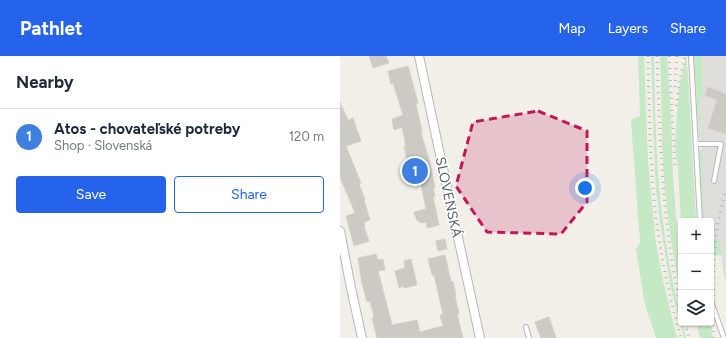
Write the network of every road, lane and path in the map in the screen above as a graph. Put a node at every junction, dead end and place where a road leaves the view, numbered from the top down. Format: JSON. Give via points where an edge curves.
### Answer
{"nodes":[{"id":1,"x":419,"y":56,"type":"edge"},
{"id":2,"x":691,"y":56,"type":"edge"},
{"id":3,"x":696,"y":144,"type":"junction"},
{"id":4,"x":714,"y":181,"type":"dead end"},
{"id":5,"x":700,"y":218,"type":"edge"},
{"id":6,"x":340,"y":231,"type":"edge"},
{"id":7,"x":714,"y":310,"type":"edge"},
{"id":8,"x":526,"y":327,"type":"dead end"},
{"id":9,"x":362,"y":338,"type":"edge"},
{"id":10,"x":480,"y":338,"type":"edge"},
{"id":11,"x":529,"y":338,"type":"edge"},
{"id":12,"x":724,"y":338,"type":"edge"}],
"edges":[{"from":1,"to":10,"type":"street","name":"SLOVENSKÁ"},
{"from":2,"to":3,"type":"lane"},
{"from":3,"to":4,"type":"lane","via":[[721,144]]},
{"from":3,"to":5,"type":"lane"},
{"from":6,"to":9,"type":"street"},
{"from":7,"to":12,"type":"lane"},
{"from":8,"to":11,"type":"lane"}]}
